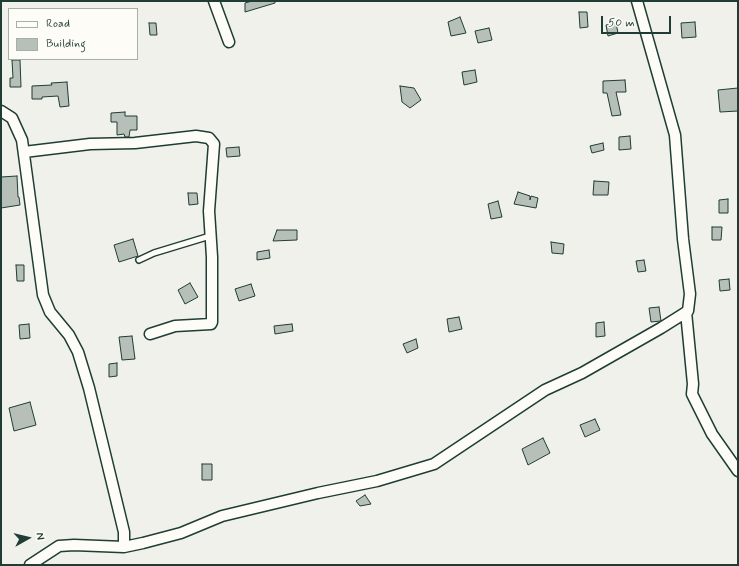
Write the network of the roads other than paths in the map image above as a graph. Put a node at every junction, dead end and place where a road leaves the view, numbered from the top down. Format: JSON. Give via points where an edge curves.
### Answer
{"nodes":[{"id":1,"x":214,"y":1,"type":"edge"},
{"id":2,"x":637,"y":1,"type":"edge"},
{"id":3,"x":229,"y":42,"type":"dead end"},
{"id":4,"x":1,"y":111,"type":"edge"},
{"id":5,"x":24,"y":152,"type":"junction"},
{"id":6,"x":210,"y":236,"type":"junction"},
{"id":7,"x":139,"y":260,"type":"dead end"},
{"id":8,"x":686,"y":312,"type":"junction"},
{"id":9,"x":150,"y":334,"type":"dead end"},
{"id":10,"x":738,"y":471,"type":"edge"},
{"id":11,"x":124,"y":546,"type":"junction"},
{"id":12,"x":30,"y":565,"type":"edge"}],
"edges":[{"from":1,"to":3,"type":"street"},
{"from":2,"to":8,"type":"street","via":[[675,135],[690,294]]},
{"from":4,"to":5,"type":"street","via":[[12,118],[22,140]]},
{"from":5,"to":6,"type":"street","via":[[90,144],[135,143],[196,136],[209,138],[214,144],[209,211]]},
{"from":5,"to":11,"type":"street","via":[[43,295],[50,312],[69,335],[78,352],[124,532]]},
{"from":6,"to":7,"type":"lane"},
{"from":6,"to":9,"type":"street","via":[[211,324],[175,326]]},
{"from":8,"to":10,"type":"street","via":[[692,394],[712,434]]},
{"from":8,"to":11,"type":"street","via":[[582,373],[545,390],[434,464],[377,481],[222,516],[181,533]]},
{"from":11,"to":12,"type":"street","via":[[59,546]]}]}
